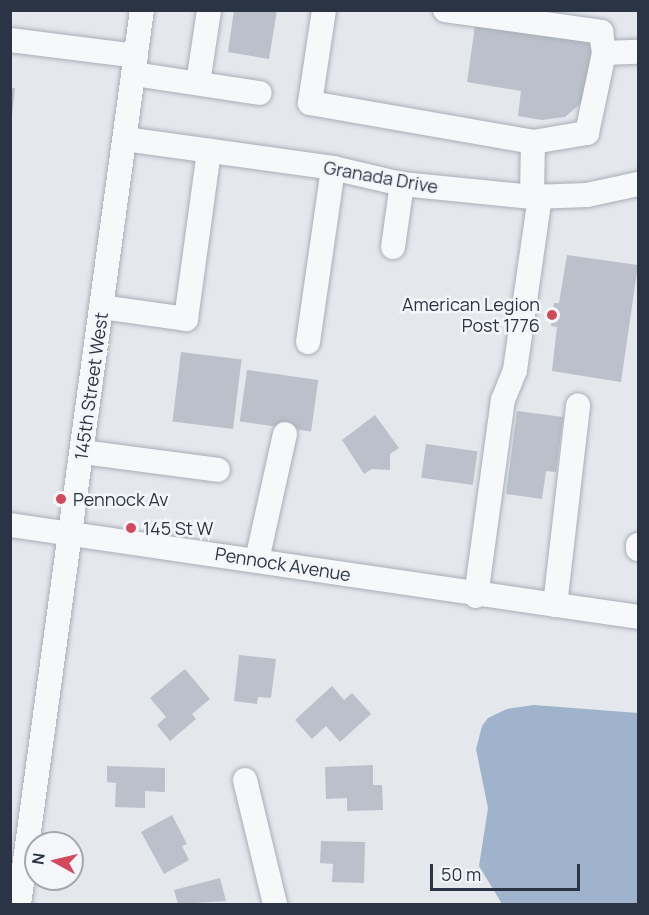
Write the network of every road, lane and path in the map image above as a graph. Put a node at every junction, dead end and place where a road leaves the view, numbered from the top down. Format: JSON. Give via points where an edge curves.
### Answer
{"nodes":[{"id":1,"x":142,"y":10,"type":"edge"},
{"id":2,"x":209,"y":10,"type":"edge"},
{"id":3,"x":324,"y":10,"type":"edge"},
{"id":4,"x":445,"y":10,"type":"edge"},
{"id":5,"x":543,"y":17,"type":"edge"},
{"id":6,"x":10,"y":40,"type":"edge"},
{"id":7,"x":639,"y":52,"type":"edge"},
{"id":8,"x":604,"y":53,"type":"junction"},
{"id":9,"x":135,"y":65,"type":"junction"},
{"id":10,"x":198,"y":83,"type":"junction"},
{"id":11,"x":260,"y":93,"type":"dead end"},
{"id":12,"x":125,"y":139,"type":"junction"},
{"id":13,"x":533,"y":142,"type":"junction"},
{"id":14,"x":209,"y":151,"type":"junction"},
{"id":15,"x":333,"y":168,"type":"junction"},
{"id":16,"x":402,"y":184,"type":"junction"},
{"id":17,"x":639,"y":184,"type":"edge"},
{"id":18,"x":536,"y":197,"type":"junction"},
{"id":19,"x":393,"y":247,"type":"dead end"},
{"id":20,"x":102,"y":307,"type":"junction"},
{"id":21,"x":308,"y":342,"type":"dead end"},
{"id":22,"x":578,"y":405,"type":"dead end"},
{"id":23,"x":285,"y":434,"type":"dead end"},
{"id":24,"x":82,"y":452,"type":"junction"},
{"id":25,"x":218,"y":470,"type":"dead end"},
{"id":26,"x":10,"y":525,"type":"edge"},
{"id":27,"x":71,"y":533,"type":"junction"},
{"id":28,"x":257,"y":560,"type":"junction"},
{"id":29,"x":476,"y":596,"type":"junction"},
{"id":30,"x":555,"y":605,"type":"junction"},
{"id":31,"x":639,"y":617,"type":"edge"},
{"id":32,"x":245,"y":780,"type":"dead end"},
{"id":33,"x":18,"y":904,"type":"edge"},
{"id":34,"x":275,"y":904,"type":"edge"}],
"edges":[{"from":1,"to":9,"type":"street","name":"145th Street West"},
{"from":2,"to":10,"type":"street"},
{"from":3,"to":13,"type":"street","via":[[310,103]]},
{"from":4,"to":5,"type":"street"},
{"from":5,"to":8,"type":"street","via":[[601,32]]},
{"from":6,"to":9,"type":"street"},
{"from":7,"to":8,"type":"street"},
{"from":8,"to":13,"type":"street","via":[[587,133]]},
{"from":9,"to":10,"type":"street"},
{"from":9,"to":12,"type":"street","name":"145th Street West"},
{"from":10,"to":11,"type":"street"},
{"from":12,"to":14,"type":"street","name":"Granada Drive"},
{"from":12,"to":20,"type":"street","name":"145th Street West"},
{"from":13,"to":18,"type":"street"},
{"from":14,"to":15,"type":"street","name":"Granada Drive"},
{"from":14,"to":20,"type":"street","via":[[186,319]]},
{"from":15,"to":16,"type":"street","name":"Granada Drive"},
{"from":15,"to":21,"type":"street"},
{"from":16,"to":18,"type":"street","name":"Granada Drive"},
{"from":16,"to":19,"type":"street"},
{"from":17,"to":18,"type":"street","name":"Granada Drive","via":[[587,195]]},
{"from":18,"to":29,"type":"street","via":[[515,370],[503,400]]},
{"from":20,"to":24,"type":"street","name":"145th Street West"},
{"from":22,"to":30,"type":"street"},
{"from":23,"to":28,"type":"street"},
{"from":24,"to":25,"type":"street"},
{"from":24,"to":27,"type":"street","name":"145th Street West"},
{"from":26,"to":27,"type":"street","name":"Pennock Avenue"},
{"from":27,"to":28,"type":"street","name":"Pennock Avenue"},
{"from":27,"to":33,"type":"street","name":"145th Street West"},
{"from":28,"to":29,"type":"street","name":"Pennock Avenue"},
{"from":29,"to":30,"type":"street","name":"Pennock Avenue"},
{"from":30,"to":31,"type":"street","name":"Pennock Avenue"},
{"from":32,"to":34,"type":"street"}]}
